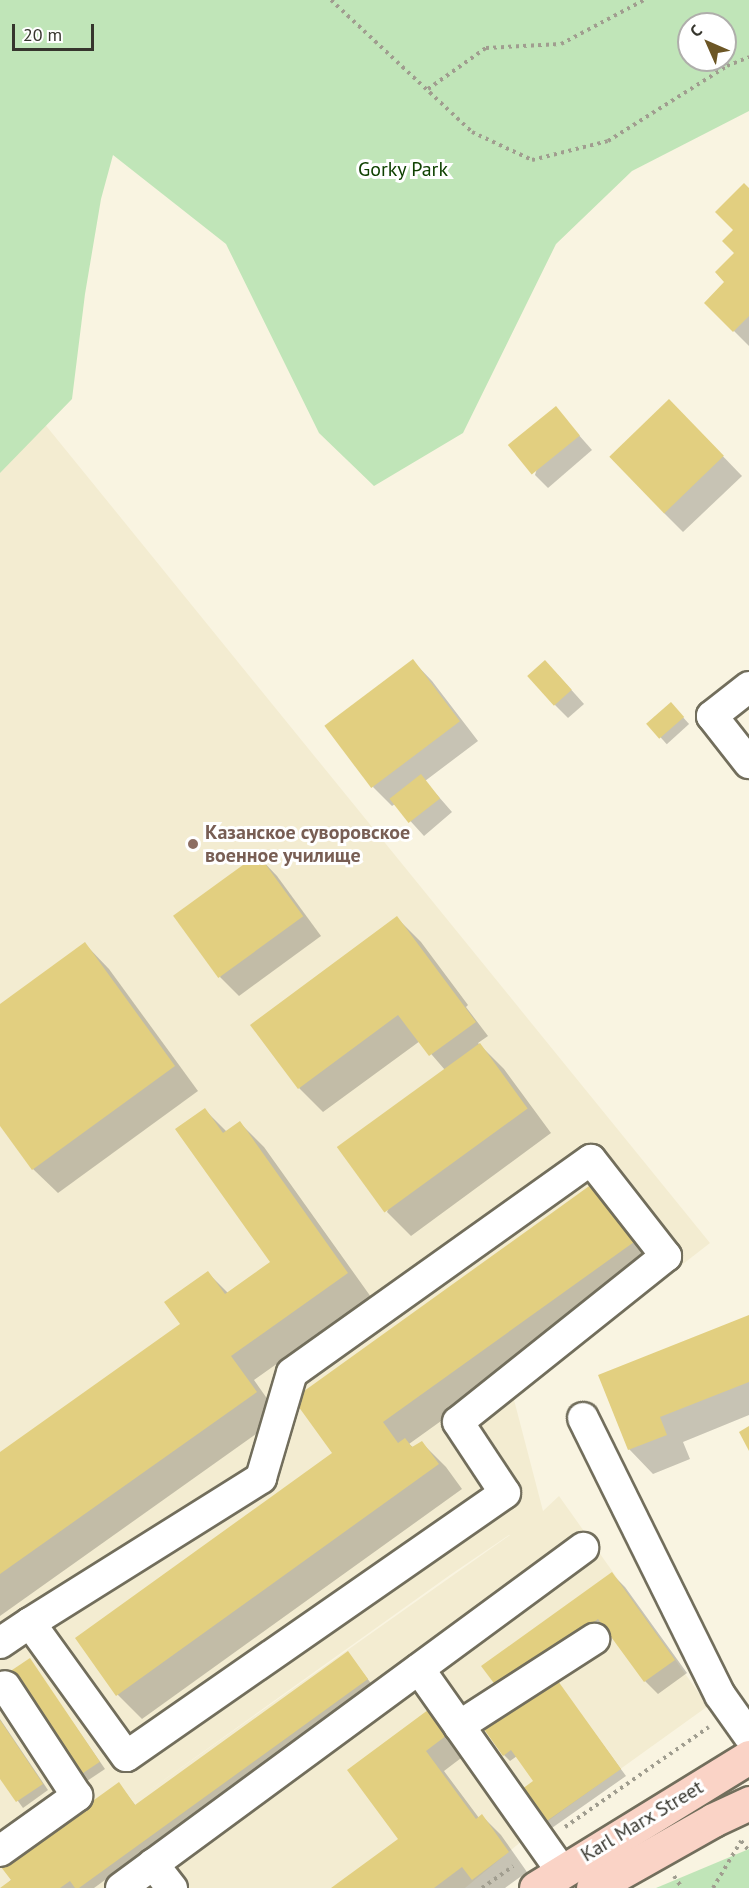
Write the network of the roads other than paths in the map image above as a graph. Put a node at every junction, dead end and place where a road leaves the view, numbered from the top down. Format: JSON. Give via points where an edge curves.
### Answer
{"nodes":[{"id":1,"x":749,"y":687,"type":"edge"},
{"id":2,"x":749,"y":763,"type":"edge"},
{"id":3,"x":583,"y":1418,"type":"dead end"},
{"id":4,"x":583,"y":1548,"type":"dead end"},
{"id":5,"x":30,"y":1623,"type":"junction"},
{"id":6,"x":594,"y":1639,"type":"dead end"},
{"id":7,"x":0,"y":1642,"type":"edge"},
{"id":8,"x":419,"y":1669,"type":"junction"},
{"id":9,"x":5,"y":1686,"type":"dead end"},
{"id":10,"x":459,"y":1726,"type":"junction"},
{"id":11,"x":749,"y":1736,"type":"edge"},
{"id":12,"x":749,"y":1757,"type":"edge"},
{"id":13,"x":749,"y":1803,"type":"edge"},
{"id":14,"x":0,"y":1851,"type":"edge"},
{"id":15,"x":153,"y":1864,"type":"junction"},
{"id":16,"x":547,"y":1867,"type":"edge"},
{"id":17,"x":121,"y":1888,"type":"edge"},
{"id":18,"x":172,"y":1888,"type":"edge"},
{"id":19,"x":593,"y":1888,"type":"edge"}],
"edges":[{"from":1,"to":2,"type":"lane","via":[[706,724]]},
{"from":3,"to":11,"type":"lane","via":[[720,1695]]},
{"from":4,"to":8,"type":"lane"},
{"from":5,"to":5,"type":"lane","via":[[261,1478],[292,1373],[591,1160],[666,1256],[458,1422],[505,1493],[126,1756]]},
{"from":5,"to":7,"type":"lane"},
{"from":6,"to":10,"type":"lane"},
{"from":8,"to":10,"type":"lane"},
{"from":8,"to":15,"type":"lane"},
{"from":9,"to":14,"type":"lane","via":[[77,1797]]},
{"from":10,"to":16,"type":"lane"},
{"from":12,"to":16,"type":"main road","name":"Karl Marx Street"},
{"from":13,"to":19,"type":"main road","name":"Karl Marx Street"},
{"from":15,"to":17,"type":"lane"},
{"from":15,"to":18,"type":"lane"}]}
